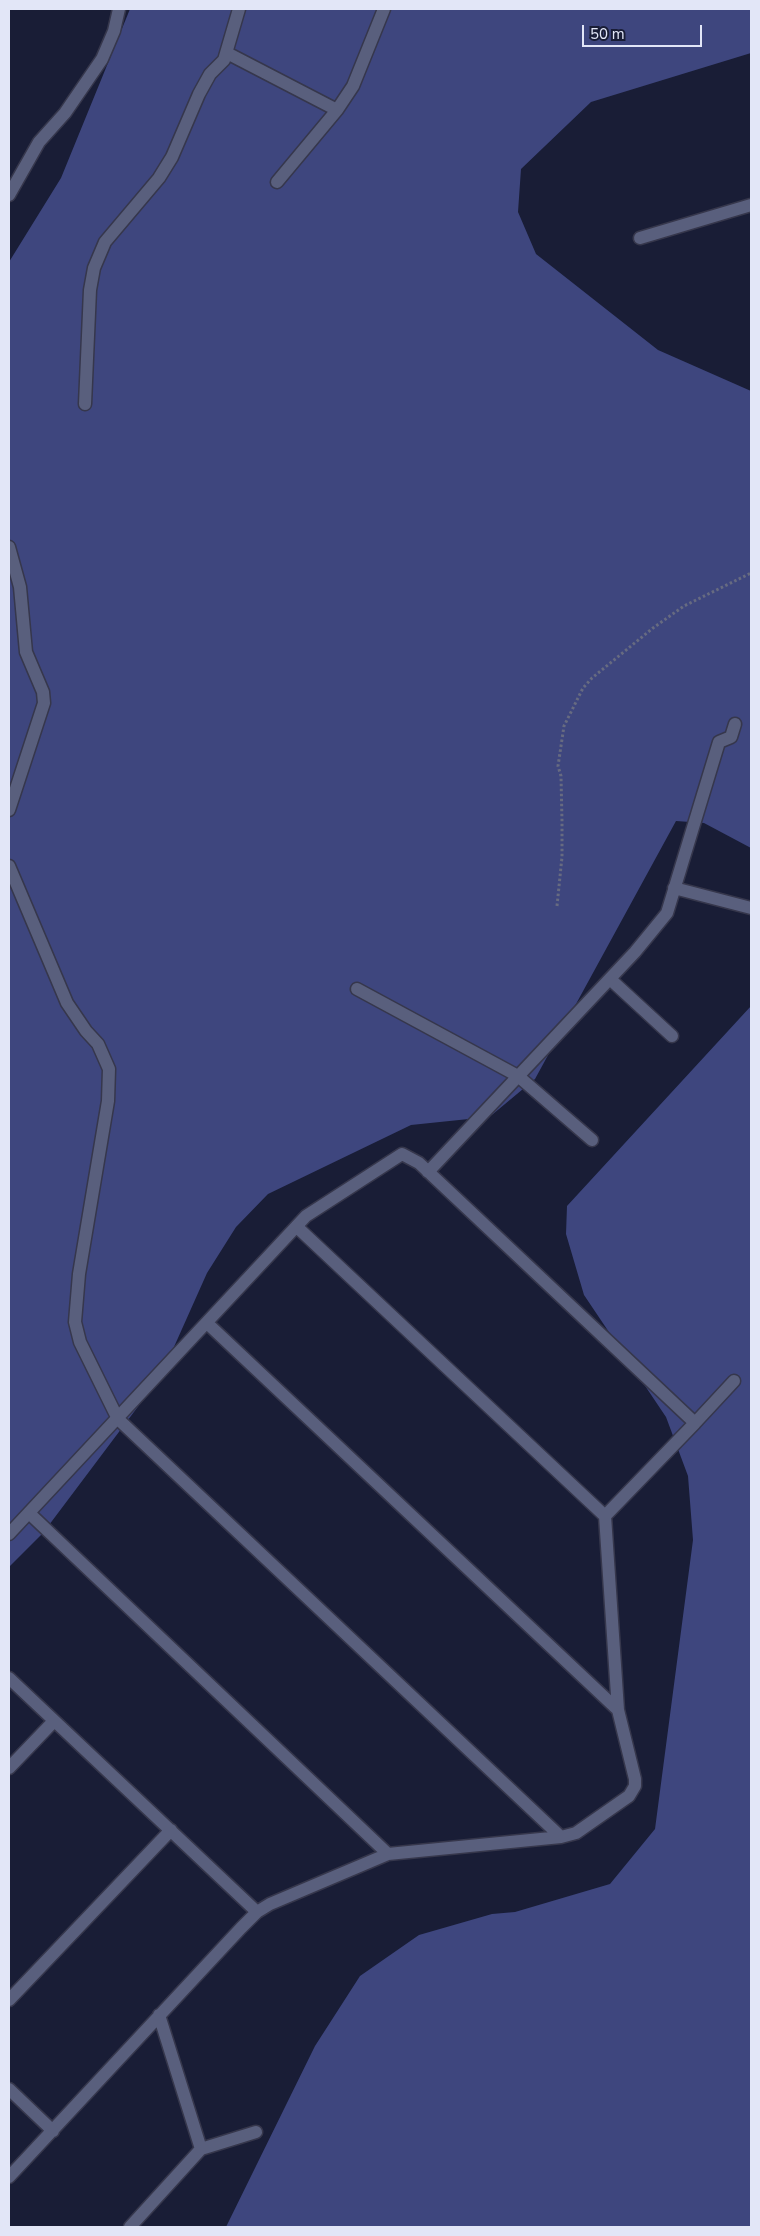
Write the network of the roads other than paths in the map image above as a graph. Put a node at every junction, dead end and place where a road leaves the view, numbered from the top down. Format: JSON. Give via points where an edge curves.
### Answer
{"nodes":[{"id":1,"x":119,"y":9,"type":"edge"},
{"id":2,"x":239,"y":9,"type":"edge"},
{"id":3,"x":384,"y":9,"type":"edge"},
{"id":4,"x":227,"y":53,"type":"junction"},
{"id":5,"x":337,"y":110,"type":"junction"},
{"id":6,"x":277,"y":182,"type":"dead end"},
{"id":7,"x":9,"y":195,"type":"edge"},
{"id":8,"x":751,"y":205,"type":"edge"},
{"id":9,"x":640,"y":238,"type":"dead end"},
{"id":10,"x":86,"y":404,"type":"dead end"},
{"id":11,"x":9,"y":547,"type":"edge"},
{"id":12,"x":735,"y":724,"type":"dead end"},
{"id":13,"x":9,"y":810,"type":"edge"},
{"id":14,"x":9,"y":866,"type":"edge"},
{"id":15,"x":674,"y":888,"type":"junction"},
{"id":16,"x":751,"y":908,"type":"edge"},
{"id":17,"x":610,"y":979,"type":"junction"},
{"id":18,"x":357,"y":989,"type":"dead end"},
{"id":19,"x":672,"y":1036,"type":"dead end"},
{"id":20,"x":518,"y":1076,"type":"junction"},
{"id":21,"x":592,"y":1140,"type":"dead end"},
{"id":22,"x":428,"y":1172,"type":"junction"},
{"id":23,"x":297,"y":1227,"type":"junction"},
{"id":24,"x":206,"y":1323,"type":"junction"},
{"id":25,"x":734,"y":1381,"type":"dead end"},
{"id":26,"x":118,"y":1419,"type":"junction"},
{"id":27,"x":695,"y":1423,"type":"junction"},
{"id":28,"x":29,"y":1512,"type":"junction"},
{"id":29,"x":605,"y":1516,"type":"junction"},
{"id":30,"x":9,"y":1534,"type":"edge"},
{"id":31,"x":9,"y":1678,"type":"edge"},
{"id":32,"x":618,"y":1710,"type":"junction"},
{"id":33,"x":54,"y":1721,"type":"junction"},
{"id":34,"x":9,"y":1768,"type":"edge"},
{"id":35,"x":171,"y":1830,"type":"junction"},
{"id":36,"x":561,"y":1837,"type":"junction"},
{"id":37,"x":388,"y":1854,"type":"junction"},
{"id":38,"x":257,"y":1912,"type":"junction"},
{"id":39,"x":9,"y":2000,"type":"edge"},
{"id":40,"x":159,"y":2015,"type":"junction"},
{"id":41,"x":9,"y":2089,"type":"edge"},
{"id":42,"x":53,"y":2131,"type":"junction"},
{"id":43,"x":256,"y":2132,"type":"dead end"},
{"id":44,"x":202,"y":2149,"type":"junction"},
{"id":45,"x":9,"y":2177,"type":"edge"},
{"id":46,"x":130,"y":2227,"type":"edge"}],
"edges":[{"from":1,"to":7,"type":"street","via":[[102,59],[65,113],[39,142]]},
{"from":2,"to":4,"type":"street"},
{"from":3,"to":5,"type":"street","via":[[353,86]]},
{"from":4,"to":5,"type":"street"},
{"from":4,"to":10,"type":"street","via":[[199,94],[172,157],[159,178],[105,242],[94,268],[90,290]]},
{"from":5,"to":6,"type":"street"},
{"from":8,"to":9,"type":"street"},
{"from":11,"to":13,"type":"street","via":[[20,587],[26,652],[43,692],[44,703]]},
{"from":12,"to":15,"type":"street","via":[[731,737],[719,742]]},
{"from":14,"to":26,"type":"street","via":[[67,1003],[98,1044],[108,1069],[108,1101],[79,1274],[75,1322],[80,1342]]},
{"from":15,"to":16,"type":"street"},
{"from":15,"to":17,"type":"street","via":[[667,913]]},
{"from":17,"to":19,"type":"street"},
{"from":17,"to":20,"type":"street"},
{"from":18,"to":20,"type":"street"},
{"from":20,"to":21,"type":"street"},
{"from":20,"to":22,"type":"street"},
{"from":22,"to":23,"type":"street","via":[[402,1154],[306,1216]]},
{"from":22,"to":27,"type":"street"},
{"from":23,"to":24,"type":"street"},
{"from":23,"to":29,"type":"street"},
{"from":24,"to":26,"type":"street"},
{"from":24,"to":32,"type":"street"},
{"from":25,"to":27,"type":"street"},
{"from":26,"to":28,"type":"street"},
{"from":26,"to":36,"type":"street"},
{"from":27,"to":29,"type":"street"},
{"from":28,"to":30,"type":"street"},
{"from":28,"to":37,"type":"street"},
{"from":29,"to":32,"type":"street"},
{"from":31,"to":33,"type":"street"},
{"from":32,"to":36,"type":"street","via":[[635,1786],[629,1796],[576,1833]]},
{"from":33,"to":34,"type":"street"},
{"from":33,"to":35,"type":"street"},
{"from":35,"to":38,"type":"street"},
{"from":35,"to":39,"type":"street"},
{"from":36,"to":37,"type":"street"},
{"from":37,"to":38,"type":"street"},
{"from":38,"to":40,"type":"street"},
{"from":40,"to":42,"type":"street"},
{"from":40,"to":44,"type":"street"},
{"from":41,"to":42,"type":"street"},
{"from":42,"to":45,"type":"street"},
{"from":43,"to":44,"type":"street"},
{"from":44,"to":46,"type":"street"}]}
